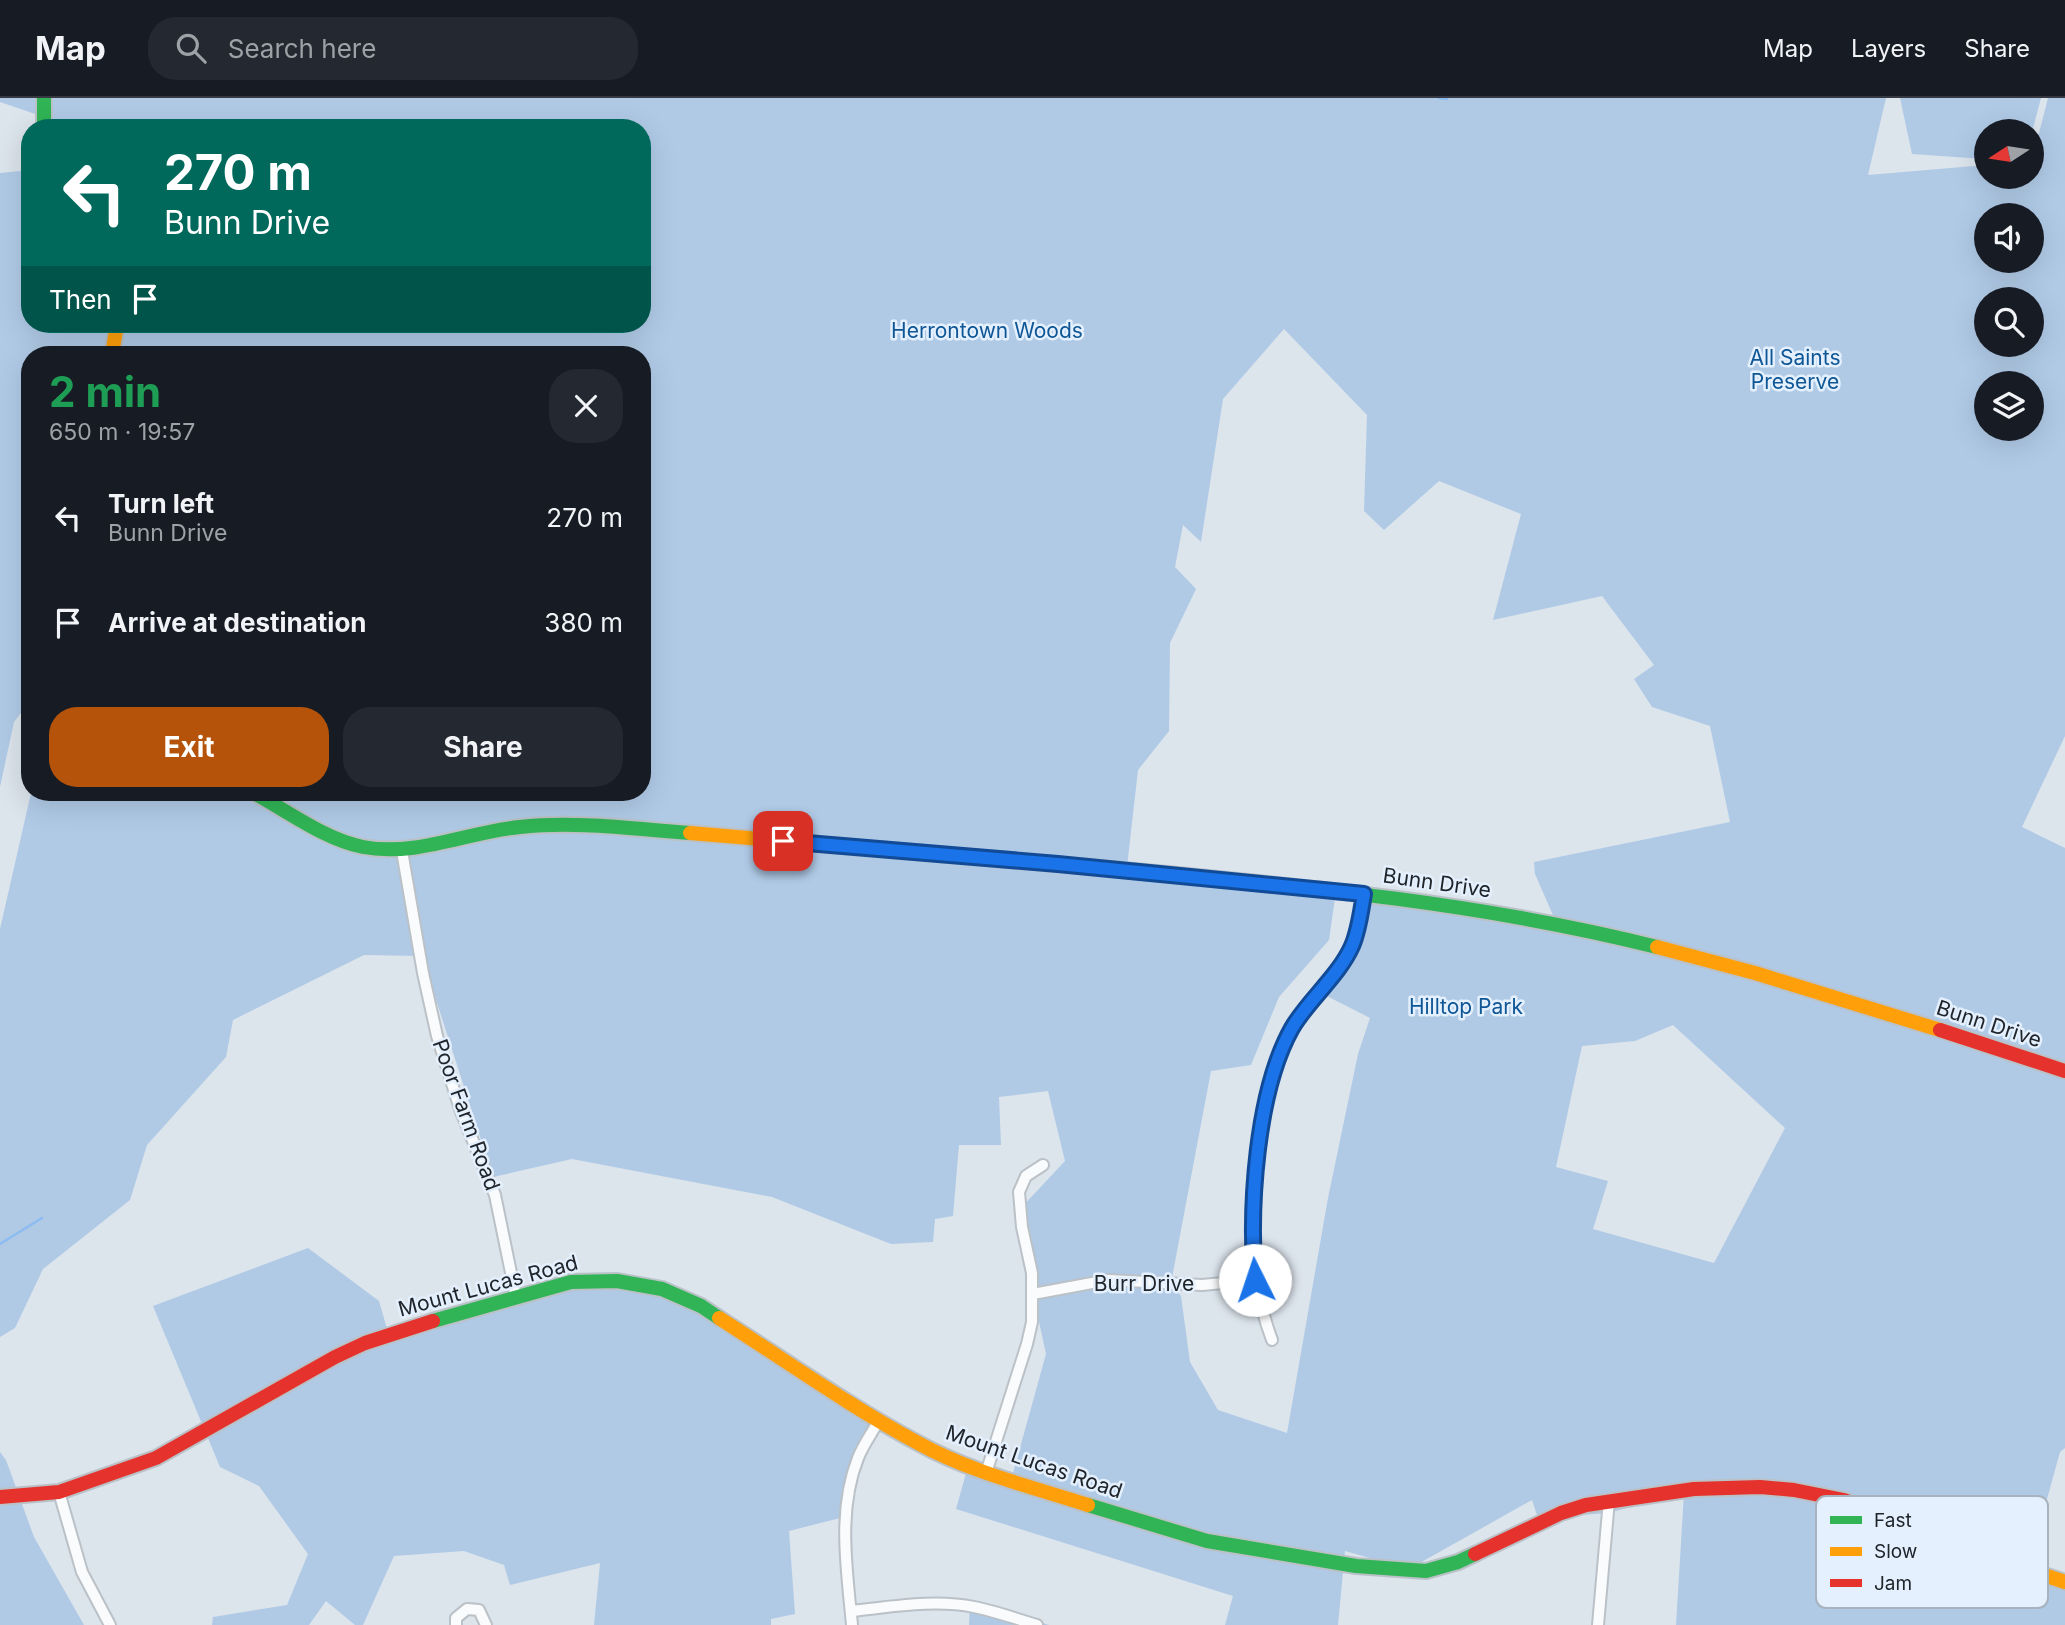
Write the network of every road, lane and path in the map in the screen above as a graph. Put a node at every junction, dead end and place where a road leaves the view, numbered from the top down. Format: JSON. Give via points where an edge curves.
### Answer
{"nodes":[{"id":1,"x":44,"y":98,"type":"edge"},
{"id":2,"x":44,"y":119,"type":"edge"},
{"id":3,"x":268,"y":801,"type":"edge"},
{"id":4,"x":402,"y":851,"type":"junction"},
{"id":5,"x":1364,"y":894,"type":"junction"},
{"id":6,"x":2065,"y":1070,"type":"edge"},
{"id":7,"x":1043,"y":1165,"type":"dead end"},
{"id":8,"x":1255,"y":1280,"type":"junction"},
{"id":9,"x":1033,"y":1294,"type":"junction"},
{"id":10,"x":516,"y":1297,"type":"junction"},
{"id":11,"x":1272,"y":1340,"type":"dead end"},
{"id":12,"x":879,"y":1420,"type":"junction"},
{"id":13,"x":986,"y":1472,"type":"junction"},
{"id":14,"x":60,"y":1492,"type":"junction"},
{"id":15,"x":1829,"y":1496,"type":"edge"},
{"id":16,"x":0,"y":1497,"type":"edge"},
{"id":17,"x":1609,"y":1500,"type":"junction"},
{"id":18,"x":2048,"y":1576,"type":"edge"},
{"id":19,"x":2065,"y":1582,"type":"edge"},
{"id":20,"x":850,"y":1611,"type":"junction"},
{"id":21,"x":110,"y":1625,"type":"edge"},
{"id":22,"x":456,"y":1625,"type":"edge"},
{"id":23,"x":486,"y":1625,"type":"edge"},
{"id":24,"x":852,"y":1625,"type":"edge"},
{"id":25,"x":1037,"y":1625,"type":"edge"},
{"id":26,"x":1598,"y":1625,"type":"edge"}],
"edges":[{"from":1,"to":2,"type":"street"},
{"from":3,"to":4,"type":"street","name":"Bunn Drive","via":[[337,838]]},
{"from":4,"to":5,"type":"street","name":"Bunn Drive","via":[[499,829],[572,825],[929,852]]},
{"from":4,"to":10,"type":"street","name":"Poor Farm Road","via":[[440,1046],[495,1195]]},
{"from":5,"to":6,"type":"street","name":"Bunn Drive","via":[[1513,916],[1692,955]]},
{"from":5,"to":8,"type":"street","via":[[1353,945],[1304,1009],[1272,1077],[1255,1182]]},
{"from":7,"to":9,"type":"street","via":[[1026,1176],[1019,1192]]},
{"from":8,"to":9,"type":"street","name":"Burr Drive","via":[[1188,1285],[1108,1280]]},
{"from":8,"to":11,"type":"street"},
{"from":9,"to":13,"type":"street","via":[[1027,1344]]},
{"from":10,"to":12,"type":"street","name":"Mount Lucas Road","via":[[595,1280],[662,1289],[701,1306]]},
{"from":10,"to":14,"type":"street","name":"Mount Lucas Road","via":[[365,1343],[173,1450]]},
{"from":12,"to":13,"type":"street","name":"Mount Lucas Road","via":[[919,1444]]},
{"from":12,"to":20,"type":"street","via":[[859,1456],[846,1506]]},
{"from":13,"to":17,"type":"street","name":"Mount Lucas Road","via":[[1207,1541],[1410,1572],[1441,1568],[1561,1513]]},
{"from":14,"to":16,"type":"street","name":"Mount Lucas Road"},
{"from":14,"to":21,"type":"street","via":[[82,1572]]},
{"from":15,"to":17,"type":"street","name":"Mount Lucas Road","via":[[1727,1487]]},
{"from":17,"to":26,"type":"street"},
{"from":18,"to":19,"type":"street","name":"Mount Lucas Road"},
{"from":20,"to":24,"type":"street"},
{"from":20,"to":25,"type":"street","via":[[954,1604]]},
{"from":22,"to":23,"type":"street","via":[[456,1618],[467,1609],[480,1610]]}]}
